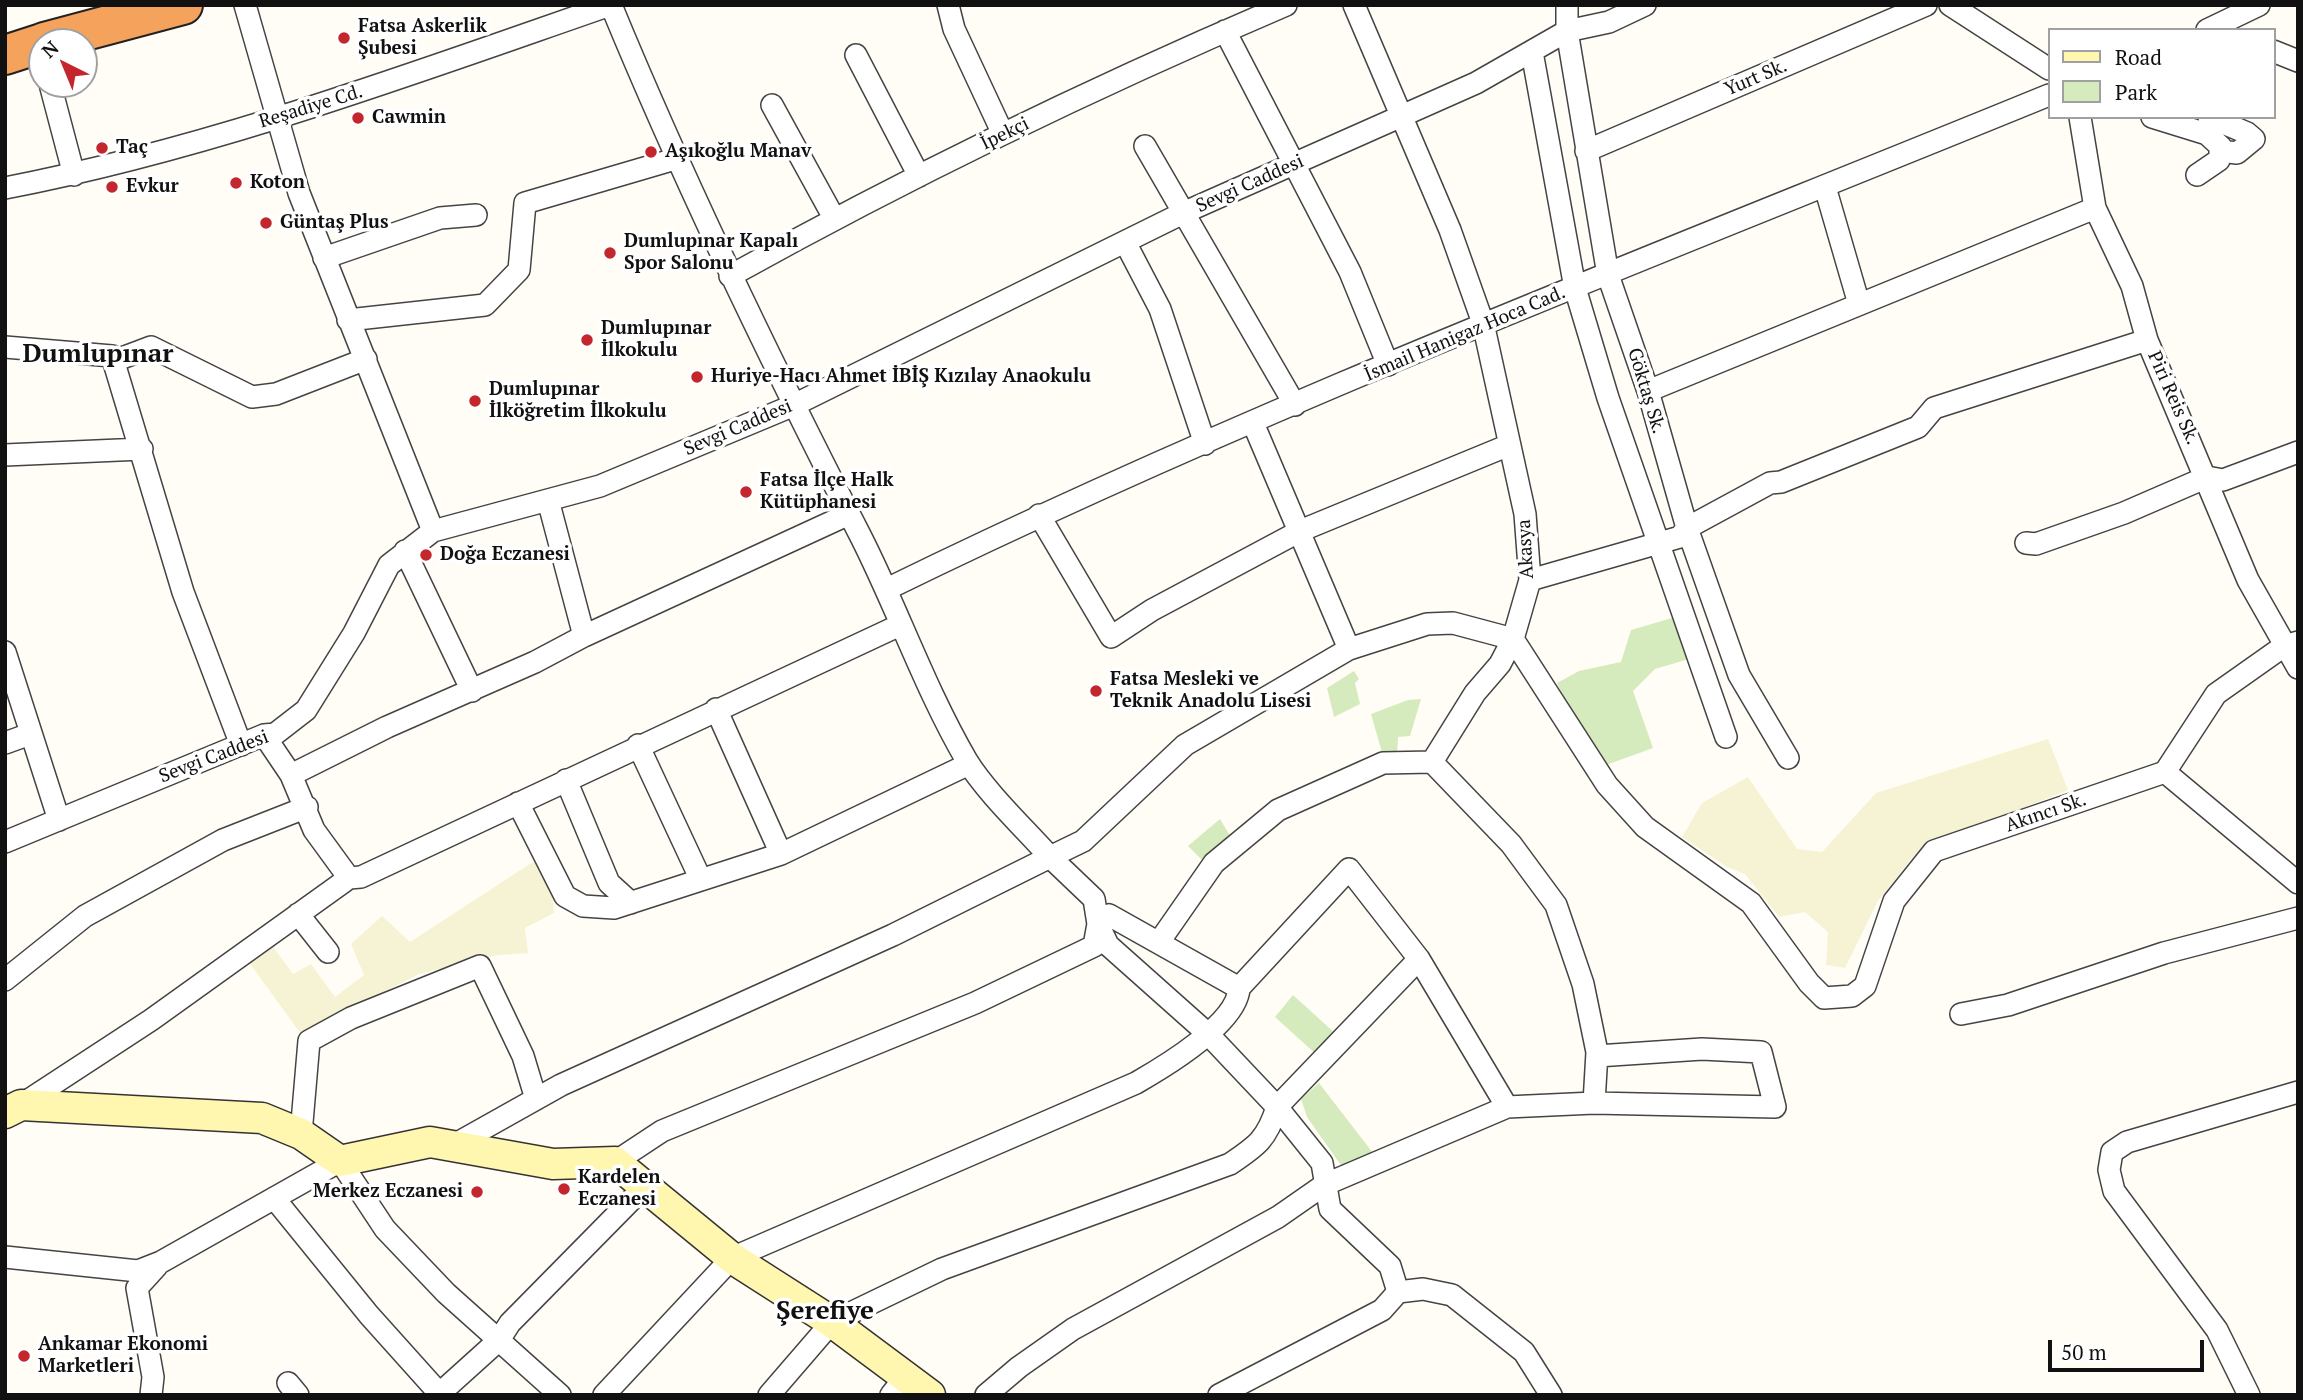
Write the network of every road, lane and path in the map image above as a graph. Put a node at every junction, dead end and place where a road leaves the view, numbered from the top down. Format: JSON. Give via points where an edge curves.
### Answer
{"nodes":[{"id":1,"x":183,"y":5,"type":"edge"},
{"id":2,"x":245,"y":5,"type":"edge"},
{"id":3,"x":610,"y":5,"type":"edge"},
{"id":4,"x":947,"y":5,"type":"edge"},
{"id":5,"x":1286,"y":5,"type":"edge"},
{"id":6,"x":1354,"y":5,"type":"edge"},
{"id":7,"x":1567,"y":5,"type":"edge"},
{"id":8,"x":1645,"y":5,"type":"edge"},
{"id":9,"x":1926,"y":5,"type":"edge"},
{"id":10,"x":1950,"y":5,"type":"edge"},
{"id":11,"x":2259,"y":5,"type":"edge"},
{"id":12,"x":2232,"y":18,"type":"edge"},
{"id":13,"x":2211,"y":28,"type":"edge"},
{"id":14,"x":98,"y":29,"type":"edge"},
{"id":15,"x":1225,"y":31,"type":"junction"},
{"id":16,"x":1567,"y":31,"type":"junction"},
{"id":17,"x":1532,"y":51,"type":"junction"},
{"id":18,"x":2275,"y":52,"type":"edge"},
{"id":19,"x":856,"y":55,"type":"dead end"},
{"id":20,"x":2298,"y":61,"type":"edge"},
{"id":21,"x":2048,"y":68,"type":"edge"},
{"id":22,"x":2048,"y":95,"type":"edge"},
{"id":23,"x":54,"y":98,"type":"edge"},
{"id":24,"x":772,"y":106,"type":"dead end"},
{"id":25,"x":1399,"y":117,"type":"junction"},
{"id":26,"x":276,"y":119,"type":"junction"},
{"id":27,"x":2080,"y":119,"type":"edge"},
{"id":28,"x":2158,"y":119,"type":"edge"},
{"id":29,"x":2214,"y":119,"type":"edge"},
{"id":30,"x":1003,"y":134,"type":"junction"},
{"id":31,"x":1145,"y":146,"type":"dead end"},
{"id":32,"x":2220,"y":150,"type":"junction"},
{"id":33,"x":1586,"y":151,"type":"junction"},
{"id":34,"x":675,"y":159,"type":"junction"},
{"id":35,"x":1292,"y":165,"type":"junction"},
{"id":36,"x":74,"y":175,"type":"junction"},
{"id":37,"x":2197,"y":175,"type":"dead end"},
{"id":38,"x":919,"y":176,"type":"junction"},
{"id":39,"x":1825,"y":187,"type":"junction"},
{"id":40,"x":5,"y":188,"type":"edge"},
{"id":41,"x":2095,"y":208,"type":"junction"},
{"id":42,"x":1183,"y":213,"type":"junction"},
{"id":43,"x":476,"y":215,"type":"dead end"},
{"id":44,"x":834,"y":218,"type":"junction"},
{"id":45,"x":1125,"y":242,"type":"junction"},
{"id":46,"x":324,"y":258,"type":"junction"},
{"id":47,"x":1608,"y":275,"type":"junction"},
{"id":48,"x":730,"y":276,"type":"junction"},
{"id":49,"x":1575,"y":288,"type":"junction"},
{"id":50,"x":1859,"y":304,"type":"junction"},
{"id":51,"x":348,"y":320,"type":"junction"},
{"id":52,"x":1483,"y":323,"type":"junction"},
{"id":53,"x":2147,"y":340,"type":"junction"},
{"id":54,"x":5,"y":347,"type":"edge"},
{"id":55,"x":366,"y":359,"type":"junction"},
{"id":56,"x":114,"y":361,"type":"junction"},
{"id":57,"x":1388,"y":365,"type":"junction"},
{"id":58,"x":1647,"y":391,"type":"junction"},
{"id":59,"x":1295,"y":405,"type":"junction"},
{"id":60,"x":792,"y":406,"type":"junction"},
{"id":61,"x":1254,"y":423,"type":"junction"},
{"id":62,"x":1205,"y":444,"type":"junction"},
{"id":63,"x":1509,"y":445,"type":"junction"},
{"id":64,"x":142,"y":449,"type":"junction"},
{"id":65,"x":2298,"y":452,"type":"edge"},
{"id":66,"x":5,"y":455,"type":"edge"},
{"id":67,"x":2207,"y":477,"type":"junction"},
{"id":68,"x":548,"y":500,"type":"junction"},
{"id":69,"x":849,"y":514,"type":"junction"},
{"id":70,"x":1039,"y":515,"type":"junction"},
{"id":71,"x":1687,"y":528,"type":"junction"},
{"id":72,"x":433,"y":531,"type":"junction"},
{"id":73,"x":1300,"y":531,"type":"junction"},
{"id":74,"x":1658,"y":541,"type":"junction"},
{"id":75,"x":2026,"y":543,"type":"dead end"},
{"id":76,"x":405,"y":551,"type":"junction"},
{"id":77,"x":1530,"y":580,"type":"junction"},
{"id":78,"x":887,"y":590,"type":"junction"},
{"id":79,"x":900,"y":625,"type":"junction"},
{"id":80,"x":584,"y":636,"type":"junction"},
{"id":81,"x":1513,"y":639,"type":"junction"},
{"id":82,"x":2291,"y":644,"type":"edge"},
{"id":83,"x":1349,"y":649,"type":"junction"},
{"id":84,"x":5,"y":652,"type":"edge"},
{"id":85,"x":2298,"y":668,"type":"edge"},
{"id":86,"x":472,"y":691,"type":"junction"},
{"id":87,"x":716,"y":709,"type":"junction"},
{"id":88,"x":30,"y":734,"type":"junction"},
{"id":89,"x":264,"y":735,"type":"junction"},
{"id":90,"x":1726,"y":737,"type":"dead end"},
{"id":91,"x":5,"y":743,"type":"edge"},
{"id":92,"x":241,"y":745,"type":"junction"},
{"id":93,"x":638,"y":745,"type":"junction"},
{"id":94,"x":1788,"y":758,"type":"dead end"},
{"id":95,"x":1432,"y":762,"type":"junction"},
{"id":96,"x":969,"y":764,"type":"junction"},
{"id":97,"x":2165,"y":772,"type":"junction"},
{"id":98,"x":291,"y":775,"type":"junction"},
{"id":99,"x":566,"y":780,"type":"junction"},
{"id":100,"x":518,"y":803,"type":"junction"},
{"id":101,"x":307,"y":807,"type":"junction"},
{"id":102,"x":60,"y":820,"type":"junction"},
{"id":103,"x":5,"y":842,"type":"edge"},
{"id":104,"x":781,"y":854,"type":"junction"},
{"id":105,"x":1050,"y":857,"type":"junction"},
{"id":106,"x":349,"y":878,"type":"junction"},
{"id":107,"x":701,"y":880,"type":"junction"},
{"id":108,"x":2298,"y":883,"type":"edge"},
{"id":109,"x":631,"y":903,"type":"junction"},
{"id":110,"x":298,"y":914,"type":"junction"},
{"id":111,"x":2298,"y":918,"type":"edge"},
{"id":112,"x":1098,"y":924,"type":"junction"},
{"id":113,"x":1160,"y":942,"type":"junction"},
{"id":114,"x":328,"y":953,"type":"dead end"},
{"id":115,"x":1419,"y":958,"type":"junction"},
{"id":116,"x":5,"y":980,"type":"edge"},
{"id":117,"x":1239,"y":988,"type":"junction"},
{"id":118,"x":1961,"y":1014,"type":"dead end"},
{"id":119,"x":1208,"y":1034,"type":"junction"},
{"id":120,"x":1597,"y":1056,"type":"junction"},
{"id":121,"x":2298,"y":1092,"type":"edge"},
{"id":122,"x":536,"y":1099,"type":"junction"},
{"id":123,"x":1594,"y":1103,"type":"junction"},
{"id":124,"x":1277,"y":1107,"type":"junction"},
{"id":125,"x":1507,"y":1107,"type":"junction"},
{"id":126,"x":13,"y":1109,"type":"edge"},
{"id":127,"x":301,"y":1134,"type":"junction"},
{"id":128,"x":454,"y":1145,"type":"junction"},
{"id":129,"x":340,"y":1161,"type":"junction"},
{"id":130,"x":615,"y":1162,"type":"junction"},
{"id":131,"x":1324,"y":1185,"type":"junction"},
{"id":132,"x":645,"y":1186,"type":"junction"},
{"id":133,"x":274,"y":1198,"type":"junction"},
{"id":134,"x":5,"y":1257,"type":"edge"},
{"id":135,"x":732,"y":1258,"type":"junction"},
{"id":136,"x":161,"y":1262,"type":"junction"},
{"id":137,"x":1398,"y":1292,"type":"junction"},
{"id":138,"x":832,"y":1322,"type":"junction"},
{"id":139,"x":499,"y":1340,"type":"junction"},
{"id":140,"x":898,"y":1385,"type":"edge"},
{"id":141,"x":438,"y":1394,"type":"edge"},
{"id":142,"x":151,"y":1395,"type":"edge"},
{"id":143,"x":561,"y":1395,"type":"edge"},
{"id":144,"x":604,"y":1395,"type":"edge"},
{"id":145,"x":769,"y":1395,"type":"edge"},
{"id":146,"x":930,"y":1395,"type":"edge"},
{"id":147,"x":986,"y":1395,"type":"edge"},
{"id":148,"x":1219,"y":1395,"type":"edge"},
{"id":149,"x":1551,"y":1395,"type":"edge"},
{"id":150,"x":2249,"y":1395,"type":"edge"}],
"edges":[{"from":1,"to":14,"type":"highway"},
{"from":2,"to":26,"type":"street"},
{"from":3,"to":26,"type":"street","name":"Reşadiye Cd."},
{"from":3,"to":34,"type":"street"},
{"from":4,"to":30,"type":"street"},
{"from":5,"to":15,"type":"street","name":"İpekçi"},
{"from":6,"to":25,"type":"street","name":"Akasya"},
{"from":7,"to":16,"type":"street","name":"Göktaş Sk."},
{"from":8,"to":16,"type":"street","name":"Sevgi Caddesi","via":[[1609,22]]},
{"from":9,"to":33,"type":"street","name":"Yurt Sk."},
{"from":10,"to":21,"type":"street"},
{"from":11,"to":12,"type":"street"},
{"from":12,"to":13,"type":"street"},
{"from":15,"to":30,"type":"street","name":"İpekçi"},
{"from":15,"to":35,"type":"street"},
{"from":16,"to":17,"type":"street","name":"Sevgi Caddesi"},
{"from":16,"to":33,"type":"street","name":"Göktaş Sk."},
{"from":17,"to":25,"type":"street","name":"Sevgi Caddesi","via":[[1476,83]]},
{"from":17,"to":49,"type":"street","name":"Göktaş Sk."},
{"from":18,"to":20,"type":"street"},
{"from":19,"to":38,"type":"street"},
{"from":22,"to":39,"type":"street","name":"İsmail Hanigaz Hoca Cad."},
{"from":23,"to":36,"type":"street"},
{"from":24,"to":44,"type":"street"},
{"from":25,"to":35,"type":"street","name":"Sevgi Caddesi"},
{"from":25,"to":52,"type":"street","name":"Akasya","via":[[1450,230]]},
{"from":26,"to":36,"type":"street","name":"Reşadiye Cd."},
{"from":26,"to":46,"type":"street"},
{"from":27,"to":41,"type":"street","name":"Piri Reis Sk."},
{"from":28,"to":32,"type":"street","via":[[2207,134]]},
{"from":29,"to":32,"type":"street","via":[[2254,139],[2237,153]]},
{"from":30,"to":38,"type":"street","name":"İpekçi"},
{"from":31,"to":42,"type":"street"},
{"from":32,"to":37,"type":"street","via":[[2219,160]]},
{"from":33,"to":47,"type":"street","name":"Göktaş Sk."},
{"from":34,"to":48,"type":"street"},
{"from":34,"to":51,"type":"street","via":[[525,203],[519,270],[485,305]]},
{"from":35,"to":42,"type":"street","name":"Sevgi Caddesi"},
{"from":35,"to":57,"type":"street","via":[[1350,272]]},
{"from":36,"to":40,"type":"street","name":"Reşadiye Cd."},
{"from":38,"to":44,"type":"street","name":"İpekçi"},
{"from":39,"to":47,"type":"street","name":"İsmail Hanigaz Hoca Cad."},
{"from":39,"to":50,"type":"street"},
{"from":41,"to":50,"type":"street"},
{"from":41,"to":53,"type":"street","name":"Piri Reis Sk.","via":[[2133,286]]},
{"from":42,"to":45,"type":"street","name":"Sevgi Caddesi"},
{"from":42,"to":59,"type":"street"},
{"from":43,"to":46,"type":"street","via":[[440,218]]},
{"from":44,"to":48,"type":"street","name":"İpekçi"},
{"from":45,"to":60,"type":"street","name":"Sevgi Caddesi"},
{"from":45,"to":62,"type":"street","via":[[1160,309]]},
{"from":46,"to":51,"type":"street"},
{"from":47,"to":49,"type":"street","name":"İsmail Hanigaz Hoca Cad."},
{"from":47,"to":58,"type":"street","name":"Göktaş Sk."},
{"from":48,"to":60,"type":"street"},
{"from":49,"to":52,"type":"street","name":"İsmail Hanigaz Hoca Cad."},
{"from":49,"to":74,"type":"street","name":"Göktaş Sk."},
{"from":50,"to":58,"type":"street"},
{"from":51,"to":55,"type":"street"},
{"from":52,"to":57,"type":"street","name":"İsmail Hanigaz Hoca Cad."},
{"from":52,"to":63,"type":"street","name":"Akasya"},
{"from":53,"to":67,"type":"street","name":"Piri Reis Sk."},
{"from":53,"to":71,"type":"street","via":[[1934,408],[1918,427],[1770,483]]},
{"from":54,"to":56,"type":"street","via":[[111,356]]},
{"from":55,"to":56,"type":"street","via":[[276,394],[252,397],[151,347]]},
{"from":55,"to":72,"type":"street"},
{"from":56,"to":64,"type":"street"},
{"from":57,"to":59,"type":"street","name":"İsmail Hanigaz Hoca Cad."},
{"from":58,"to":71,"type":"street","name":"Göktaş Sk."},
{"from":59,"to":61,"type":"street","name":"İsmail Hanigaz Hoca Cad."},
{"from":60,"to":68,"type":"street","name":"Sevgi Caddesi","via":[[600,486]]},
{"from":60,"to":69,"type":"street"},
{"from":61,"to":62,"type":"street","name":"İsmail Hanigaz Hoca Cad."},
{"from":61,"to":73,"type":"street"},
{"from":62,"to":70,"type":"street","name":"İsmail Hanigaz Hoca Cad."},
{"from":63,"to":73,"type":"street"},
{"from":63,"to":77,"type":"street","name":"Akasya","via":[[1525,514]]},
{"from":64,"to":66,"type":"street"},
{"from":64,"to":92,"type":"street","via":[[183,592]]},
{"from":65,"to":67,"type":"street","via":[[2223,480]]},
{"from":67,"to":75,"type":"street","via":[[2123,513],[2036,544]]},
{"from":67,"to":82,"type":"street","name":"Piri Reis Sk.","via":[[2248,580]]},
{"from":68,"to":72,"type":"street","name":"Sevgi Caddesi"},
{"from":68,"to":80,"type":"street"},
{"from":69,"to":78,"type":"street"},
{"from":69,"to":80,"type":"street"},
{"from":70,"to":73,"type":"street","via":[[1111,637]]},
{"from":70,"to":78,"type":"street","name":"İsmail Hanigaz Hoca Cad."},
{"from":71,"to":74,"type":"street","via":[[1679,537]]},
{"from":71,"to":94,"type":"street","name":"Göktaş Sk.","via":[[1739,675]]},
{"from":72,"to":76,"type":"street","name":"Sevgi Caddesi"},
{"from":73,"to":83,"type":"street"},
{"from":74,"to":77,"type":"street"},
{"from":74,"to":90,"type":"street","name":"Göktaş Sk."},
{"from":76,"to":86,"type":"street"},
{"from":76,"to":89,"type":"street","name":"Sevgi Caddesi","via":[[389,565],[306,710],[275,734]]},
{"from":77,"to":81,"type":"street","name":"Akasya"},
{"from":78,"to":79,"type":"street"},
{"from":79,"to":87,"type":"street"},
{"from":79,"to":96,"type":"street"},
{"from":80,"to":86,"type":"street"},
{"from":81,"to":83,"type":"street","via":[[1453,623],[1427,624]]},
{"from":81,"to":95,"type":"street","name":"Akasya"},
{"from":81,"to":97,"type":"street","name":"Akıncı Sk.","via":[[1607,785],[1645,827],[1751,903],[1824,998],[1852,996],[1865,986],[1894,901],[1934,851]]},
{"from":82,"to":85,"type":"street","name":"Piri Reis Sk."},
{"from":82,"to":97,"type":"street","via":[[2216,694]]},
{"from":83,"to":105,"type":"street","via":[[1185,745],[1083,841]]},
{"from":84,"to":88,"type":"street"},
{"from":86,"to":98,"type":"street"},
{"from":87,"to":93,"type":"street"},
{"from":87,"to":104,"type":"street"},
{"from":88,"to":91,"type":"street"},
{"from":88,"to":102,"type":"street"},
{"from":89,"to":92,"type":"street","name":"Sevgi Caddesi"},
{"from":89,"to":98,"type":"street"},
{"from":92,"to":102,"type":"street","name":"Sevgi Caddesi"},
{"from":93,"to":99,"type":"street"},
{"from":93,"to":107,"type":"street"},
{"from":95,"to":113,"type":"street","via":[[1383,763],[1278,810],[1214,863]]},
{"from":95,"to":120,"type":"street","via":[[1511,844],[1556,905],[1583,984]]},
{"from":96,"to":104,"type":"street"},
{"from":96,"to":105,"type":"street"},
{"from":97,"to":108,"type":"street"},
{"from":98,"to":101,"type":"street"},
{"from":99,"to":100,"type":"street"},
{"from":99,"to":109,"type":"street","via":[[610,883]]},
{"from":100,"to":106,"type":"street","via":[[361,877]]},
{"from":100,"to":109,"type":"street","via":[[565,895],[583,906],[614,908]]},
{"from":101,"to":106,"type":"street","via":[[314,830]]},
{"from":101,"to":116,"type":"street","via":[[223,840],[85,916]]},
{"from":102,"to":103,"type":"street","name":"Sevgi Caddesi"},
{"from":104,"to":107,"type":"street"},
{"from":105,"to":112,"type":"street","via":[[1094,899]]},
{"from":105,"to":122,"type":"street","via":[[893,935]]},
{"from":106,"to":110,"type":"street"},
{"from":107,"to":109,"type":"street"},
{"from":110,"to":114,"type":"street"},
{"from":110,"to":126,"type":"street","via":[[151,1020]]},
{"from":111,"to":118,"type":"street","via":[[2164,953],[2008,1005]]},
{"from":112,"to":113,"type":"street","via":[[1109,915]]},
{"from":112,"to":119,"type":"street","via":[[1108,945]]},
{"from":112,"to":130,"type":"street","via":[[1094,946],[975,1003],[662,1131]]},
{"from":113,"to":117,"type":"street"},
{"from":115,"to":117,"type":"street","via":[[1349,869]]},
{"from":115,"to":124,"type":"street"},
{"from":115,"to":125,"type":"street"},
{"from":117,"to":119,"type":"street","via":[[1239,996]]},
{"from":119,"to":124,"type":"street"},
{"from":119,"to":135,"type":"street","via":[[1178,1060],[1136,1083]]},
{"from":120,"to":123,"type":"street"},
{"from":120,"to":123,"type":"street","via":[[1702,1049],[1761,1052],[1775,1107]]},
{"from":121,"to":150,"type":"street","via":[[2127,1142],[2112,1152],[2109,1170],[2114,1191],[2217,1331]]},
{"from":122,"to":127,"type":"street","via":[[523,1056],[480,966],[351,1018],[309,1041]]},
{"from":122,"to":128,"type":"street"},
{"from":123,"to":125,"type":"street"},
{"from":124,"to":131,"type":"street","via":[[1322,1163]]},
{"from":124,"to":138,"type":"street","via":[[1258,1146],[1230,1164],[942,1269]]},
{"from":125,"to":131,"type":"street"},
{"from":126,"to":127,"type":"street","via":[[262,1118]]},
{"from":127,"to":129,"type":"street"},
{"from":128,"to":129,"type":"street","via":[[430,1142]]},
{"from":128,"to":130,"type":"street","via":[[487,1155],[553,1164]]},
{"from":129,"to":133,"type":"street"},
{"from":129,"to":139,"type":"street","via":[[385,1229]]},
{"from":130,"to":132,"type":"street"},
{"from":131,"to":137,"type":"street","via":[[1330,1209],[1390,1266]]},
{"from":131,"to":147,"type":"street","via":[[1278,1217],[1073,1329]]},
{"from":132,"to":135,"type":"street"},
{"from":132,"to":139,"type":"street","via":[[510,1323]]},
{"from":133,"to":136,"type":"street"},
{"from":133,"to":141,"type":"street"},
{"from":134,"to":136,"type":"street","via":[[138,1271]]},
{"from":135,"to":138,"type":"street"},
{"from":135,"to":144,"type":"street"},
{"from":136,"to":142,"type":"street","via":[[137,1288],[153,1377]]},
{"from":137,"to":148,"type":"street","via":[[1382,1310]]},
{"from":137,"to":149,"type":"street","via":[[1423,1289],[1452,1295],[1524,1352]]},
{"from":138,"to":140,"type":"street"},
{"from":138,"to":145,"type":"street"},
{"from":139,"to":141,"type":"street"},
{"from":139,"to":143,"type":"street"},
{"from":140,"to":146,"type":"street"}]}
